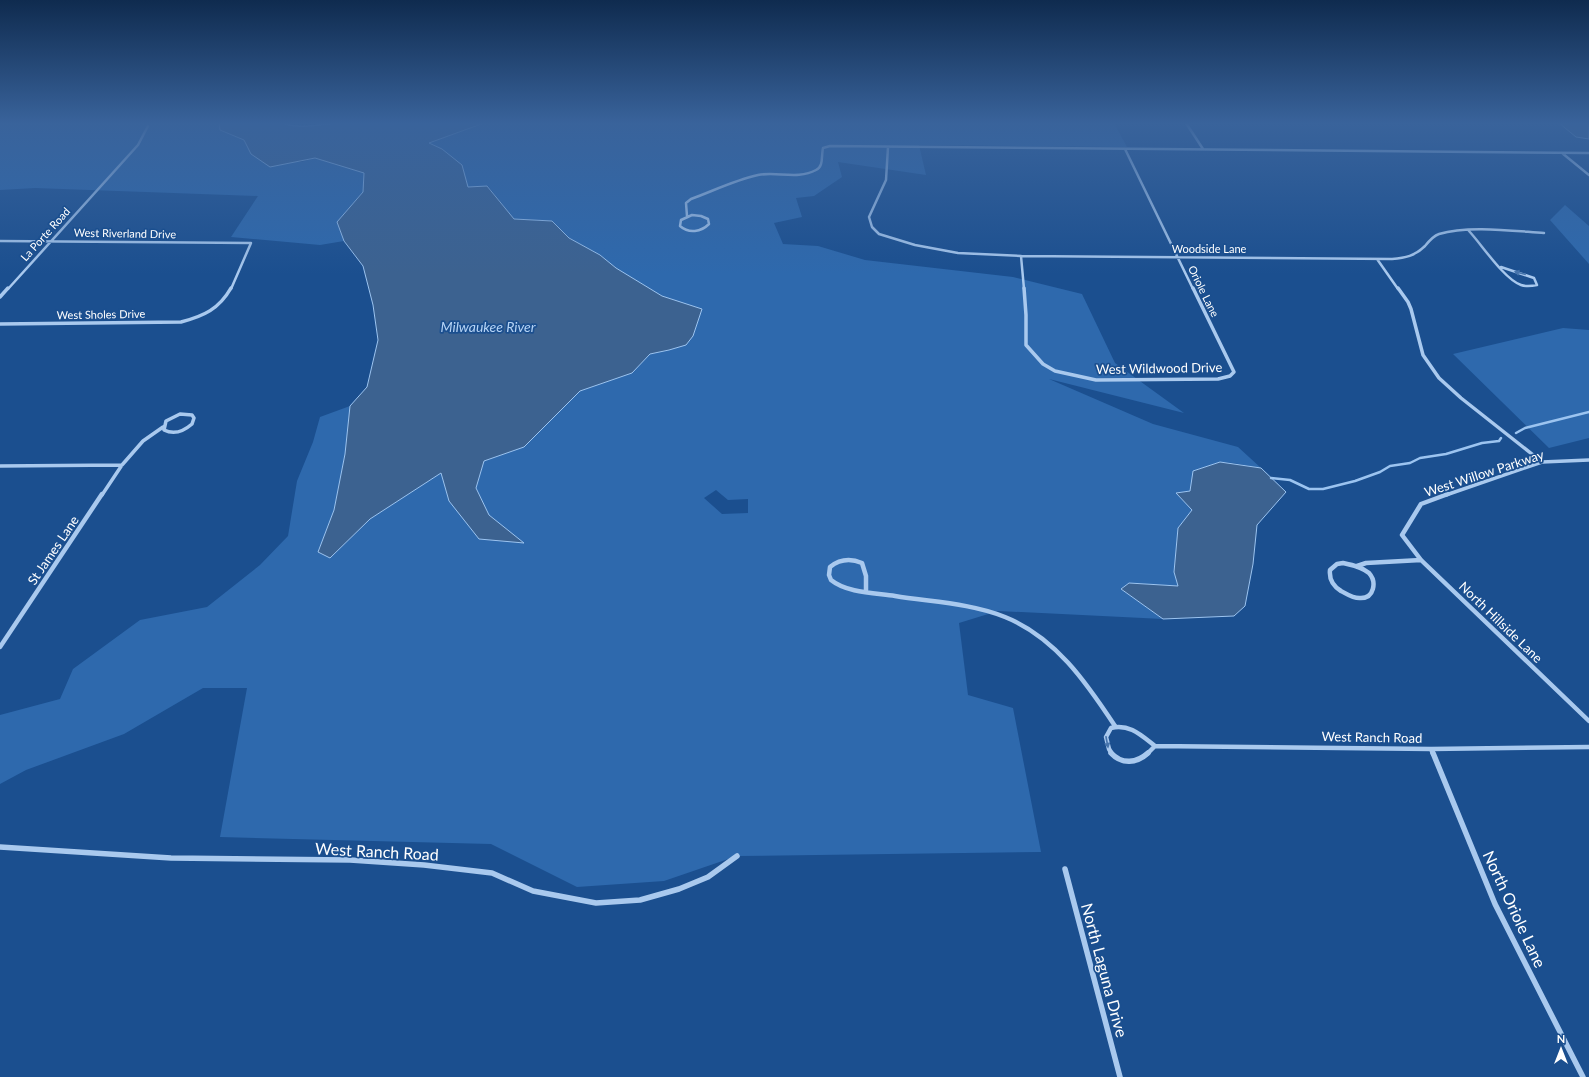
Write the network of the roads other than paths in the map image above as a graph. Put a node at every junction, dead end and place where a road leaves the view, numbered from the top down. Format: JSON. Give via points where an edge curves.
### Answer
{"nodes":[{"id":1,"x":113,"y":173,"type":"edge"},
{"id":2,"x":803,"y":173,"type":"edge"},
{"id":3,"x":886,"y":173,"type":"edge"},
{"id":4,"x":1137,"y":173,"type":"edge"},
{"id":5,"x":687,"y":216,"type":"junction"},
{"id":6,"x":1469,"y":231,"type":"junction"},
{"id":7,"x":1544,"y":233,"type":"dead end"},
{"id":8,"x":0,"y":241,"type":"edge"},
{"id":9,"x":52,"y":241,"type":"junction"},
{"id":10,"x":251,"y":243,"type":"joint"},
{"id":11,"x":1021,"y":256,"type":"junction"},
{"id":12,"x":1178,"y":257,"type":"junction"},
{"id":13,"x":1377,"y":259,"type":"junction"},
{"id":14,"x":1501,"y":267,"type":"junction"},
{"id":15,"x":0,"y":297,"type":"edge"},
{"id":16,"x":0,"y":324,"type":"edge"},
{"id":17,"x":1230,"y":376,"type":"joint"},
{"id":18,"x":163,"y":427,"type":"junction"},
{"id":19,"x":1589,"y":460,"type":"edge"},
{"id":20,"x":1542,"y":462,"type":"junction"},
{"id":21,"x":122,"y":464,"type":"junction"},
{"id":22,"x":0,"y":466,"type":"edge"},
{"id":23,"x":1402,"y":535,"type":"joint"},
{"id":24,"x":1422,"y":560,"type":"junction"},
{"id":25,"x":1358,"y":566,"type":"junction"},
{"id":26,"x":866,"y":591,"type":"junction"},
{"id":27,"x":0,"y":647,"type":"edge"},
{"id":28,"x":1589,"y":721,"type":"edge"},
{"id":29,"x":1115,"y":726,"type":"junction"},
{"id":30,"x":1155,"y":746,"type":"junction"},
{"id":31,"x":1589,"y":747,"type":"edge"},
{"id":32,"x":1431,"y":749,"type":"junction"},
{"id":33,"x":0,"y":847,"type":"edge"},
{"id":34,"x":737,"y":856,"type":"dead end"},
{"id":35,"x":1065,"y":869,"type":"dead end"},
{"id":36,"x":1120,"y":1077,"type":"edge"},
{"id":37,"x":1583,"y":1077,"type":"edge"}],
"edges":[{"from":1,"to":9,"type":"street","name":"La Porte Road"},
{"from":2,"to":5,"type":"street","via":[[756,175],[691,200],[686,203]]},
{"from":3,"to":11,"type":"street","name":"Woodside Lane","via":[[870,217],[872,227],[880,234],[915,245],[958,252]]},
{"from":4,"to":12,"type":"street","name":"Oriole Lane"},
{"from":5,"to":5,"type":"street","via":[[679,223],[685,230],[700,230],[709,224],[705,217]]},
{"from":6,"to":7,"type":"street","name":"Woodside Lane"},
{"from":6,"to":13,"type":"street","name":"Woodside Lane","via":[[1437,235],[1416,254],[1407,257]]},
{"from":6,"to":14,"type":"street"},
{"from":8,"to":9,"type":"street","name":"West Riverland Drive"},
{"from":9,"to":10,"type":"street","name":"West Riverland Drive"},
{"from":9,"to":15,"type":"street","name":"La Porte Road"},
{"from":10,"to":16,"type":"street","name":"West Sholes Drive","via":[[225,299],[214,310],[201,317],[181,322]]},
{"from":11,"to":12,"type":"street","name":"Woodside Lane"},
{"from":11,"to":17,"type":"street","name":"West Wildwood Drive","via":[[1026,345],[1043,364],[1055,371],[1096,380]]},
{"from":12,"to":13,"type":"street","name":"Woodside Lane"},
{"from":12,"to":17,"type":"street","name":"Oriole Lane","via":[[1234,372]]},
{"from":13,"to":20,"type":"street","via":[[1408,302],[1421,350],[1437,375],[1461,398]]},
{"from":14,"to":14,"type":"street","one_way":true,"via":[[1519,284],[1528,287],[1537,285],[1536,280],[1530,276]]},
{"from":18,"to":18,"type":"street","name":"St James Lane","via":[[170,433],[180,432],[192,424],[194,418],[189,414],[174,415]]},
{"from":18,"to":21,"type":"street","name":"St James Lane","via":[[143,441]]},
{"from":19,"to":20,"type":"street","name":"West Willow Parkway"},
{"from":20,"to":23,"type":"street","name":"West Willow Parkway","via":[[1421,504]]},
{"from":21,"to":22,"type":"street"},
{"from":21,"to":27,"type":"street","name":"St James Lane"},
{"from":23,"to":24,"type":"street","name":"North Hillside Lane"},
{"from":24,"to":25,"type":"street","via":[[1366,563]]},
{"from":24,"to":28,"type":"street","name":"North Hillside Lane"},
{"from":25,"to":25,"type":"street","via":[[1337,564],[1330,570],[1331,580],[1347,594],[1355,597],[1369,596],[1374,592],[1374,582],[1371,576]]},
{"from":26,"to":26,"type":"street","via":[[832,581],[829,576],[830,567],[841,560],[854,559],[862,563],[866,576]]},
{"from":26,"to":29,"type":"street","via":[[982,610],[1040,635],[1069,660]]},
{"from":29,"to":30,"type":"street","via":[[1128,727]]},
{"from":29,"to":30,"type":"street","one_way":true,"via":[[1109,730],[1106,741],[1109,750],[1120,760],[1138,760]]},
{"from":30,"to":32,"type":"street","name":"West Ranch Road"},
{"from":31,"to":32,"type":"street","name":"West Ranch Road"},
{"from":32,"to":37,"type":"street","name":"North Oriole Lane","via":[[1495,904]]},
{"from":33,"to":34,"type":"street","name":"West Ranch Road","via":[[172,858],[350,860],[424,865],[492,873],[533,891],[596,903],[640,900],[680,889],[708,877]]},
{"from":35,"to":36,"type":"street","name":"North Laguna Drive"}]}
